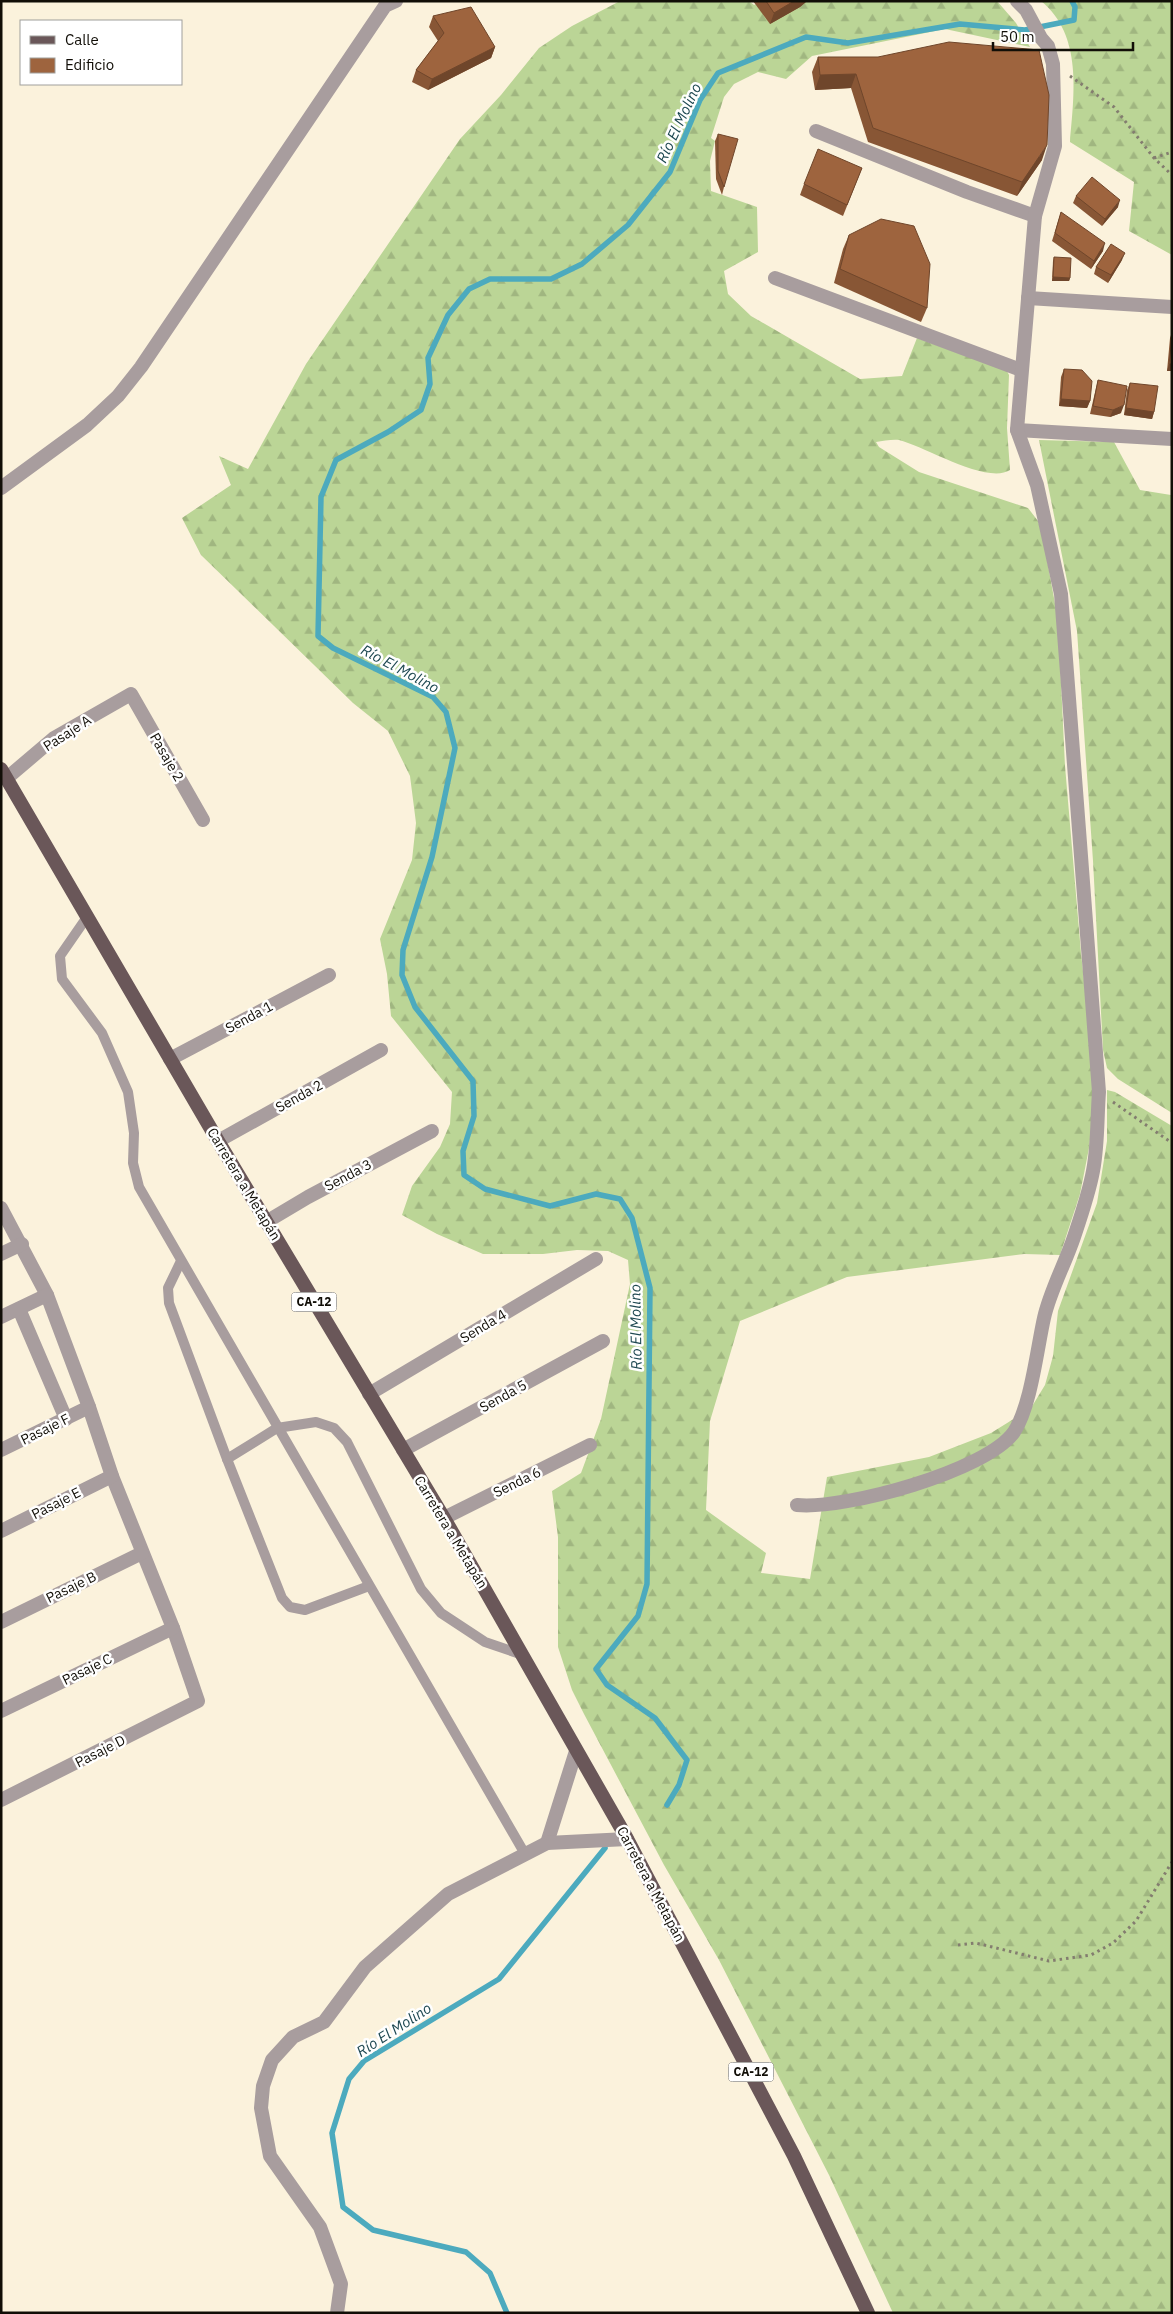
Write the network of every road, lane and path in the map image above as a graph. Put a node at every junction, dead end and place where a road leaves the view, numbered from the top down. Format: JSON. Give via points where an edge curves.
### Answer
{"nodes":[{"id":1,"x":1017,"y":1,"type":"edge"},
{"id":2,"x":388,"y":3,"type":"edge"},
{"id":3,"x":1053,"y":64,"type":"junction"},
{"id":4,"x":816,"y":131,"type":"dead end"},
{"id":5,"x":1172,"y":152,"type":"edge"},
{"id":6,"x":1154,"y":158,"type":"junction"},
{"id":7,"x":1172,"y":175,"type":"edge"},
{"id":8,"x":1035,"y":216,"type":"junction"},
{"id":9,"x":775,"y":278,"type":"dead end"},
{"id":10,"x":1028,"y":298,"type":"junction"},
{"id":11,"x":1172,"y":306,"type":"edge"},
{"id":12,"x":1021,"y":370,"type":"junction"},
{"id":13,"x":1017,"y":430,"type":"junction"},
{"id":14,"x":1172,"y":440,"type":"edge"},
{"id":15,"x":1,"y":488,"type":"edge"},
{"id":16,"x":131,"y":694,"type":"joint"},
{"id":17,"x":4,"y":774,"type":"edge"},
{"id":18,"x":203,"y":820,"type":"dead end"},
{"id":19,"x":87,"y":917,"type":"junction"},
{"id":20,"x":329,"y":975,"type":"dead end"},
{"id":21,"x":381,"y":1050,"type":"dead end"},
{"id":22,"x":170,"y":1060,"type":"junction"},
{"id":23,"x":1099,"y":1092,"type":"junction"},
{"id":24,"x":432,"y":1131,"type":"dead end"},
{"id":25,"x":218,"y":1141,"type":"junction"},
{"id":26,"x":1172,"y":1143,"type":"edge"},
{"id":27,"x":1,"y":1208,"type":"edge"},
{"id":28,"x":266,"y":1222,"type":"junction"},
{"id":29,"x":22,"y":1244,"type":"junction"},
{"id":30,"x":1,"y":1254,"type":"edge"},
{"id":31,"x":596,"y":1259,"type":"dead end"},
{"id":32,"x":181,"y":1261,"type":"junction"},
{"id":33,"x":47,"y":1294,"type":"junction"},
{"id":34,"x":20,"y":1309,"type":"junction"},
{"id":35,"x":1,"y":1317,"type":"edge"},
{"id":36,"x":603,"y":1341,"type":"dead end"},
{"id":37,"x":369,"y":1394,"type":"junction"},
{"id":38,"x":89,"y":1407,"type":"junction"},
{"id":39,"x":66,"y":1419,"type":"junction"},
{"id":40,"x":277,"y":1428,"type":"junction"},
{"id":41,"x":590,"y":1445,"type":"dead end"},
{"id":42,"x":1,"y":1450,"type":"edge"},
{"id":43,"x":403,"y":1450,"type":"junction"},
{"id":44,"x":227,"y":1460,"type":"junction"},
{"id":45,"x":112,"y":1476,"type":"junction"},
{"id":46,"x":797,"y":1505,"type":"dead end"},
{"id":47,"x":444,"y":1518,"type":"junction"},
{"id":48,"x":1,"y":1531,"type":"edge"},
{"id":49,"x":142,"y":1553,"type":"junction"},
{"id":50,"x":369,"y":1586,"type":"junction"},
{"id":51,"x":1,"y":1622,"type":"edge"},
{"id":52,"x":173,"y":1628,"type":"junction"},
{"id":53,"x":523,"y":1655,"type":"junction"},
{"id":54,"x":1,"y":1711,"type":"edge"},
{"id":55,"x":576,"y":1750,"type":"junction"},
{"id":56,"x":1,"y":1800,"type":"edge"},
{"id":57,"x":627,"y":1840,"type":"junction"},
{"id":58,"x":547,"y":1843,"type":"junction"},
{"id":59,"x":525,"y":1854,"type":"junction"},
{"id":60,"x":1172,"y":1862,"type":"edge"},
{"id":61,"x":958,"y":1944,"type":"dead end"},
{"id":62,"x":337,"y":2313,"type":"edge"},
{"id":63,"x":868,"y":2313,"type":"edge"}],
"edges":[{"from":1,"to":3,"type":"street","via":[[1048,46]]},
{"from":2,"to":15,"type":"street","via":[[141,367],[118,396],[87,425]]},
{"from":3,"to":6,"type":"path","via":[[1114,108]]},
{"from":3,"to":8,"type":"street","via":[[1055,146]]},
{"from":4,"to":8,"type":"street"},
{"from":5,"to":6,"type":"path"},
{"from":6,"to":7,"type":"path"},
{"from":8,"to":10,"type":"street"},
{"from":9,"to":12,"type":"street"},
{"from":10,"to":11,"type":"street"},
{"from":10,"to":12,"type":"street"},
{"from":12,"to":13,"type":"street"},
{"from":13,"to":14,"type":"street"},
{"from":13,"to":23,"type":"street","via":[[1037,485],[1061,594]]},
{"from":16,"to":17,"type":"street","name":"Pasaje A","via":[[54,738]]},
{"from":16,"to":18,"type":"street","name":"Pasaje 2"},
{"from":17,"to":19,"type":"main road","name":"Carretera a Metapán","number":"CA-12"},
{"from":19,"to":22,"type":"main road","name":"Carretera a Metapán","number":"CA-12"},
{"from":19,"to":32,"type":"lane","via":[[60,956],[62,979],[102,1033],[128,1092],[134,1133],[133,1163],[139,1187]]},
{"from":20,"to":22,"type":"street","name":"Senda 1"},
{"from":21,"to":25,"type":"street","name":"Senda 2"},
{"from":22,"to":25,"type":"main road","name":"Carretera a Metapán","number":"CA-12"},
{"from":23,"to":26,"type":"path"},
{"from":23,"to":46,"type":"street","via":[[1093,1171],[1075,1235],[1044,1316],[1034,1371],[1015,1431],[1002,1446],[986,1456],[919,1484],[828,1506]]},
{"from":24,"to":28,"type":"street","name":"Senda 3","via":[[308,1196]]},
{"from":25,"to":28,"type":"main road","name":"Carretera a Metapán","number":"CA-12"},
{"from":27,"to":29,"type":"street"},
{"from":28,"to":37,"type":"main road","name":"Carretera a Metapán","number":"CA-12"},
{"from":29,"to":30,"type":"street"},
{"from":29,"to":33,"type":"street"},
{"from":31,"to":37,"type":"street","name":"Senda 4"},
{"from":32,"to":40,"type":"lane"},
{"from":32,"to":44,"type":"lane","via":[[168,1288],[169,1303]]},
{"from":33,"to":34,"type":"street"},
{"from":33,"to":38,"type":"street"},
{"from":34,"to":35,"type":"street"},
{"from":34,"to":39,"type":"street"},
{"from":36,"to":43,"type":"street","name":"Senda 5"},
{"from":37,"to":43,"type":"main road","name":"Carretera a Metapán","number":"CA-12"},
{"from":38,"to":39,"type":"street","name":"Pasaje F"},
{"from":38,"to":45,"type":"street"},
{"from":39,"to":42,"type":"street","name":"Pasaje F"},
{"from":40,"to":44,"type":"lane"},
{"from":40,"to":50,"type":"lane"},
{"from":40,"to":53,"type":"lane","via":[[316,1422],[334,1428],[347,1442],[421,1589],[441,1613],[485,1642]]},
{"from":41,"to":47,"type":"street","name":"Senda 6"},
{"from":43,"to":47,"type":"main road","name":"Carretera a Metapán","number":"CA-12"},
{"from":44,"to":50,"type":"lane","via":[[282,1598],[290,1608],[305,1610]]},
{"from":45,"to":48,"type":"street","name":"Pasaje E"},
{"from":45,"to":49,"type":"street"},
{"from":47,"to":53,"type":"main road","name":"Carretera a Metapán","number":"CA-12"},
{"from":49,"to":51,"type":"street","name":"Pasaje B"},
{"from":49,"to":52,"type":"street"},
{"from":50,"to":59,"type":"lane"},
{"from":52,"to":54,"type":"street","name":"Pasaje C"},
{"from":52,"to":56,"type":"street","name":"Pasaje D","via":[[198,1701]]},
{"from":53,"to":55,"type":"main road","name":"Carretera a Metapán","number":"CA-12"},
{"from":55,"to":57,"type":"main road","name":"Carretera a Metapán","number":"CA-12"},
{"from":55,"to":58,"type":"street"},
{"from":57,"to":58,"type":"street"},
{"from":57,"to":63,"type":"main road","name":"Carretera a Metapán","number":"CA-12","via":[[794,2156]]},
{"from":58,"to":59,"type":"street"},
{"from":59,"to":62,"type":"street","via":[[448,1894],[365,1967],[324,2022],[293,2037],[272,2060],[263,2086],[261,2108],[270,2156],[320,2227],[341,2284]]},
{"from":60,"to":61,"type":"path","via":[[1136,1921],[1113,1944],[1091,1955],[1049,1961],[976,1943]]}]}
